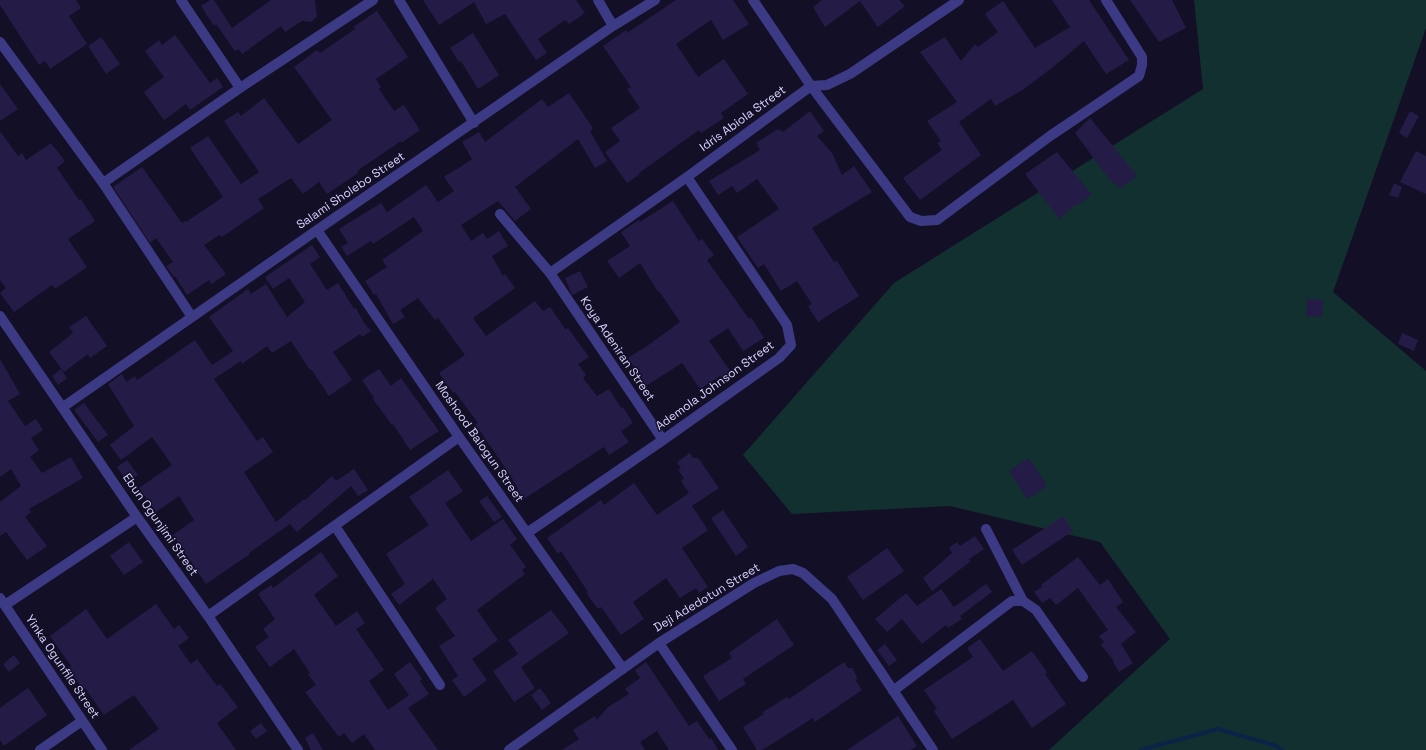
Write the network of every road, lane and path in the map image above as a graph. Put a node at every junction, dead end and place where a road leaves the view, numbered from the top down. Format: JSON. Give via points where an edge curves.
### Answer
{"nodes":[{"id":1,"x":181,"y":0,"type":"edge"},
{"id":2,"x":373,"y":0,"type":"edge"},
{"id":3,"x":399,"y":0,"type":"edge"},
{"id":4,"x":598,"y":0,"type":"edge"},
{"id":5,"x":654,"y":0,"type":"edge"},
{"id":6,"x":753,"y":0,"type":"edge"},
{"id":7,"x":959,"y":0,"type":"edge"},
{"id":8,"x":1106,"y":0,"type":"edge"},
{"id":9,"x":613,"y":26,"type":"junction"},
{"id":10,"x":0,"y":42,"type":"edge"},
{"id":11,"x":811,"y":86,"type":"junction"},
{"id":12,"x":240,"y":88,"type":"junction"},
{"id":13,"x":474,"y":123,"type":"junction"},
{"id":14,"x":687,"y":177,"type":"junction"},
{"id":15,"x":102,"y":183,"type":"junction"},
{"id":16,"x":500,"y":214,"type":"dead end"},
{"id":17,"x":317,"y":230,"type":"junction"},
{"id":18,"x":550,"y":273,"type":"junction"},
{"id":19,"x":0,"y":316,"type":"edge"},
{"id":20,"x":192,"y":317,"type":"junction"},
{"id":21,"x":63,"y":407,"type":"junction"},
{"id":22,"x":459,"y":437,"type":"junction"},
{"id":23,"x":663,"y":440,"type":"junction"},
{"id":24,"x":137,"y":517,"type":"junction"},
{"id":25,"x":335,"y":526,"type":"junction"},
{"id":26,"x":986,"y":529,"type":"dead end"},
{"id":27,"x":528,"y":533,"type":"junction"},
{"id":28,"x":1023,"y":601,"type":"junction"},
{"id":29,"x":2,"y":602,"type":"edge"},
{"id":30,"x":208,"y":616,"type":"junction"},
{"id":31,"x":659,"y":643,"type":"junction"},
{"id":32,"x":623,"y":668,"type":"junction"},
{"id":33,"x":1083,"y":678,"type":"dead end"},
{"id":34,"x":440,"y":684,"type":"dead end"},
{"id":35,"x":893,"y":691,"type":"junction"},
{"id":36,"x":82,"y":721,"type":"junction"},
{"id":37,"x":40,"y":750,"type":"edge"},
{"id":38,"x":102,"y":750,"type":"edge"},
{"id":39,"x":298,"y":750,"type":"edge"},
{"id":40,"x":509,"y":750,"type":"edge"},
{"id":41,"x":732,"y":750,"type":"edge"},
{"id":42,"x":933,"y":750,"type":"edge"}],
"edges":[{"from":1,"to":12,"type":"street"},
{"from":2,"to":12,"type":"street"},
{"from":3,"to":13,"type":"street"},
{"from":4,"to":9,"type":"street"},
{"from":5,"to":9,"type":"street","name":"Salami Sholebo Street"},
{"from":6,"to":11,"type":"street"},
{"from":7,"to":11,"type":"street","name":"Idris Abiola Street","via":[[850,74],[827,85]]},
{"from":8,"to":11,"type":"street","via":[[1142,57],[1139,76],[1050,136],[937,220],[921,221],[910,217]]},
{"from":9,"to":13,"type":"street","name":"Salami Sholebo Street"},
{"from":10,"to":15,"type":"street"},
{"from":11,"to":14,"type":"street","name":"Idris Abiola Street"},
{"from":11,"to":18,"type":"street"},
{"from":12,"to":15,"type":"street"},
{"from":13,"to":17,"type":"street","name":"Salami Sholebo Street"},
{"from":14,"to":18,"type":"street","name":"Idris Abiola Street"},
{"from":14,"to":23,"type":"street","name":"Ademola Johnson Street","via":[[787,325],[791,344],[778,358]]},
{"from":15,"to":20,"type":"street"},
{"from":16,"to":18,"type":"street","name":"Koya Adeniran Street"},
{"from":17,"to":20,"type":"street","name":"Salami Sholebo Street"},
{"from":17,"to":22,"type":"street","name":"Moshood Balogun Street"},
{"from":18,"to":23,"type":"street","name":"Koya Adeniran Street"},
{"from":19,"to":21,"type":"street","name":"Ebun Ogunjimi Street"},
{"from":20,"to":21,"type":"street","name":"Salami Sholebo Street"},
{"from":21,"to":24,"type":"street","name":"Ebun Ogunjimi Street"},
{"from":22,"to":25,"type":"street"},
{"from":22,"to":27,"type":"street","name":"Moshood Balogun Street"},
{"from":23,"to":27,"type":"street","name":"Ademola Johnson Street"},
{"from":24,"to":29,"type":"street"},
{"from":24,"to":30,"type":"street","name":"Ebun Ogunjimi Street"},
{"from":25,"to":30,"type":"street"},
{"from":25,"to":34,"type":"street"},
{"from":26,"to":28,"type":"street"},
{"from":27,"to":32,"type":"street","name":"Moshood Balogun Street"},
{"from":28,"to":33,"type":"street","via":[[1036,610]]},
{"from":28,"to":35,"type":"street","via":[[1012,602]]},
{"from":29,"to":36,"type":"street","name":"Yinka Ogunfile Street"},
{"from":30,"to":39,"type":"street","name":"Ebun Ogunjimi Street"},
{"from":31,"to":32,"type":"street","name":"Deji Adedotun Street"},
{"from":31,"to":35,"type":"street","name":"Deji Adedotun Street","via":[[754,583],[779,571],[793,569],[803,573],[832,599]]},
{"from":31,"to":41,"type":"street"},
{"from":32,"to":40,"type":"street","name":"Deji Adedotun Street"},
{"from":35,"to":42,"type":"street","name":"Deji Adedotun Street"},
{"from":36,"to":37,"type":"street"},
{"from":36,"to":38,"type":"street","name":"Yinka Ogunfile Street"}]}
